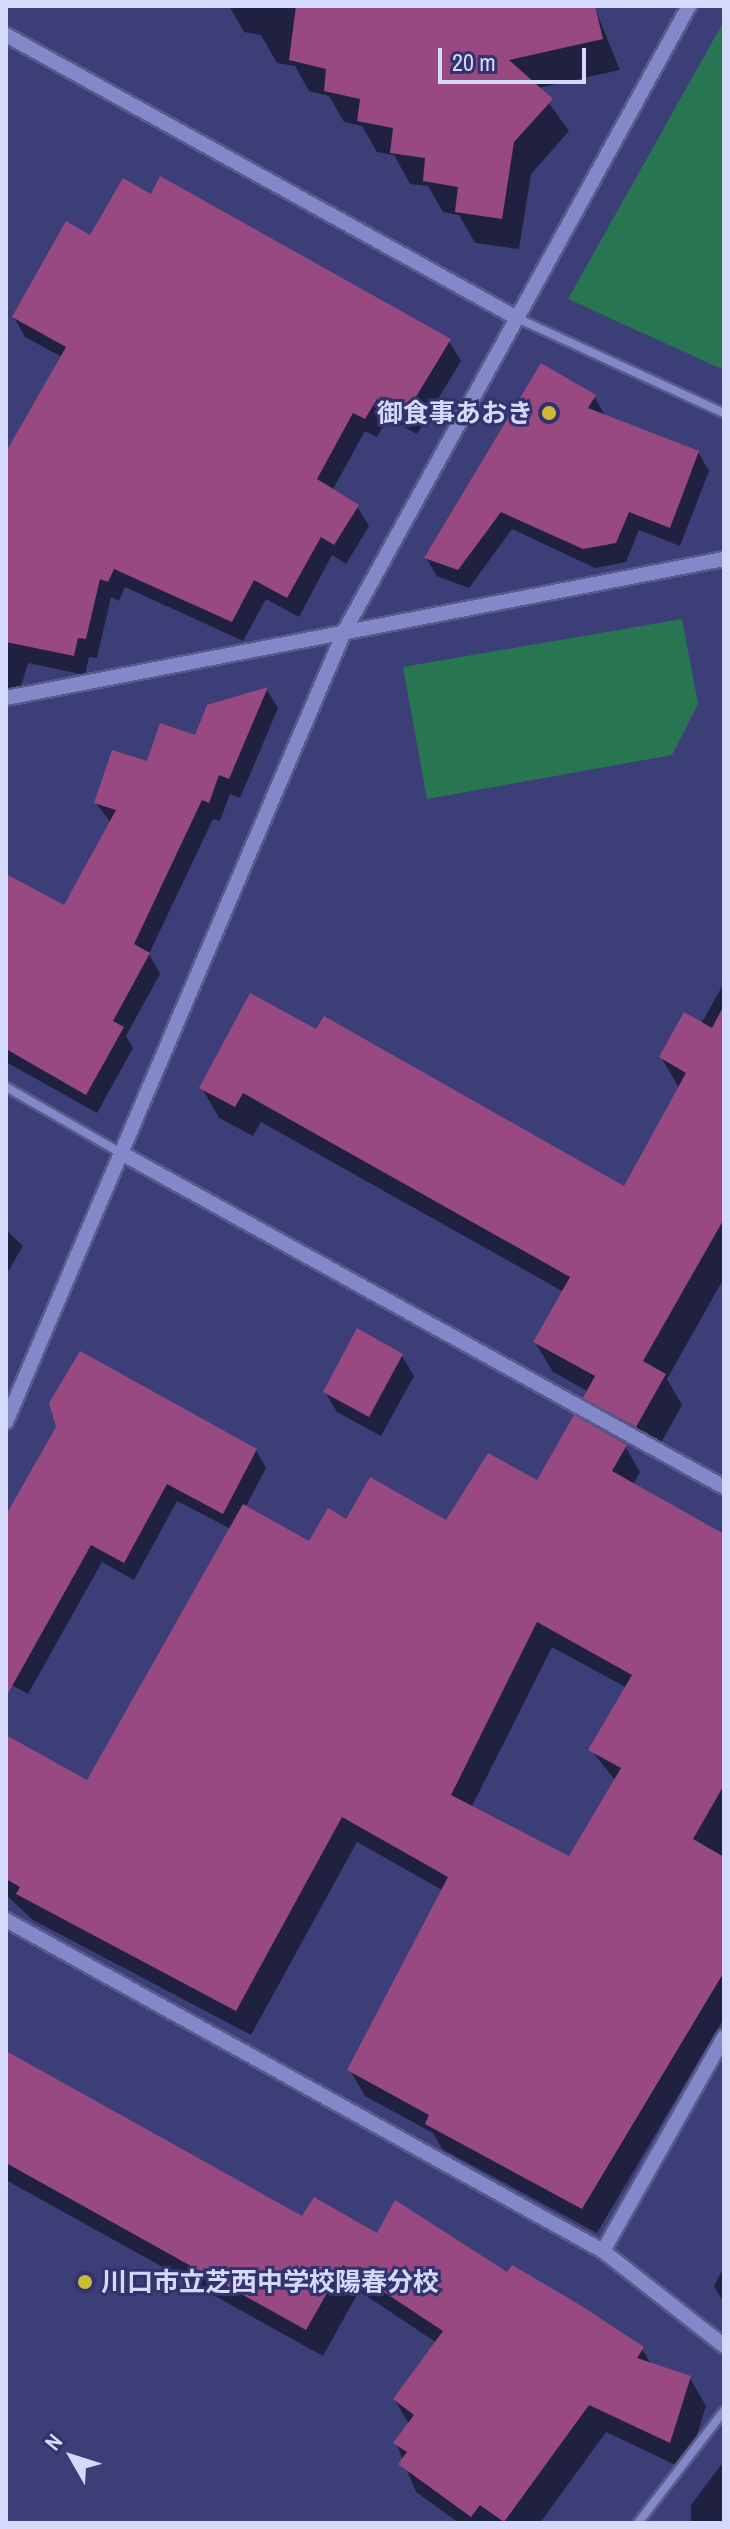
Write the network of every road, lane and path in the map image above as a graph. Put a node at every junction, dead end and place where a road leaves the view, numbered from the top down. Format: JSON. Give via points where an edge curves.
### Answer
{"nodes":[{"id":1,"x":689,"y":6,"type":"edge"},
{"id":2,"x":6,"y":35,"type":"edge"},
{"id":3,"x":517,"y":318,"type":"junction"},
{"id":4,"x":724,"y":413,"type":"edge"},
{"id":5,"x":724,"y":559,"type":"edge"},
{"id":6,"x":345,"y":630,"type":"junction"},
{"id":7,"x":6,"y":698,"type":"edge"},
{"id":8,"x":6,"y":1087,"type":"edge"},
{"id":9,"x":121,"y":1153,"type":"junction"},
{"id":10,"x":6,"y":1422,"type":"edge"},
{"id":11,"x":724,"y":1487,"type":"edge"},
{"id":12,"x":6,"y":1920,"type":"edge"},
{"id":13,"x":724,"y":2037,"type":"edge"},
{"id":14,"x":603,"y":2251,"type":"junction"},
{"id":15,"x":724,"y":2346,"type":"edge"},
{"id":16,"x":724,"y":2411,"type":"edge"},
{"id":17,"x":638,"y":2523,"type":"edge"}],
"edges":[{"from":1,"to":3,"type":"street"},
{"from":2,"to":3,"type":"street"},
{"from":3,"to":4,"type":"street"},
{"from":3,"to":6,"type":"street"},
{"from":5,"to":6,"type":"street"},
{"from":6,"to":7,"type":"street"},
{"from":6,"to":9,"type":"street"},
{"from":8,"to":9,"type":"street"},
{"from":9,"to":10,"type":"street"},
{"from":9,"to":11,"type":"street"},
{"from":12,"to":14,"type":"street"},
{"from":13,"to":14,"type":"street"},
{"from":14,"to":15,"type":"street"},
{"from":16,"to":17,"type":"street"}]}
